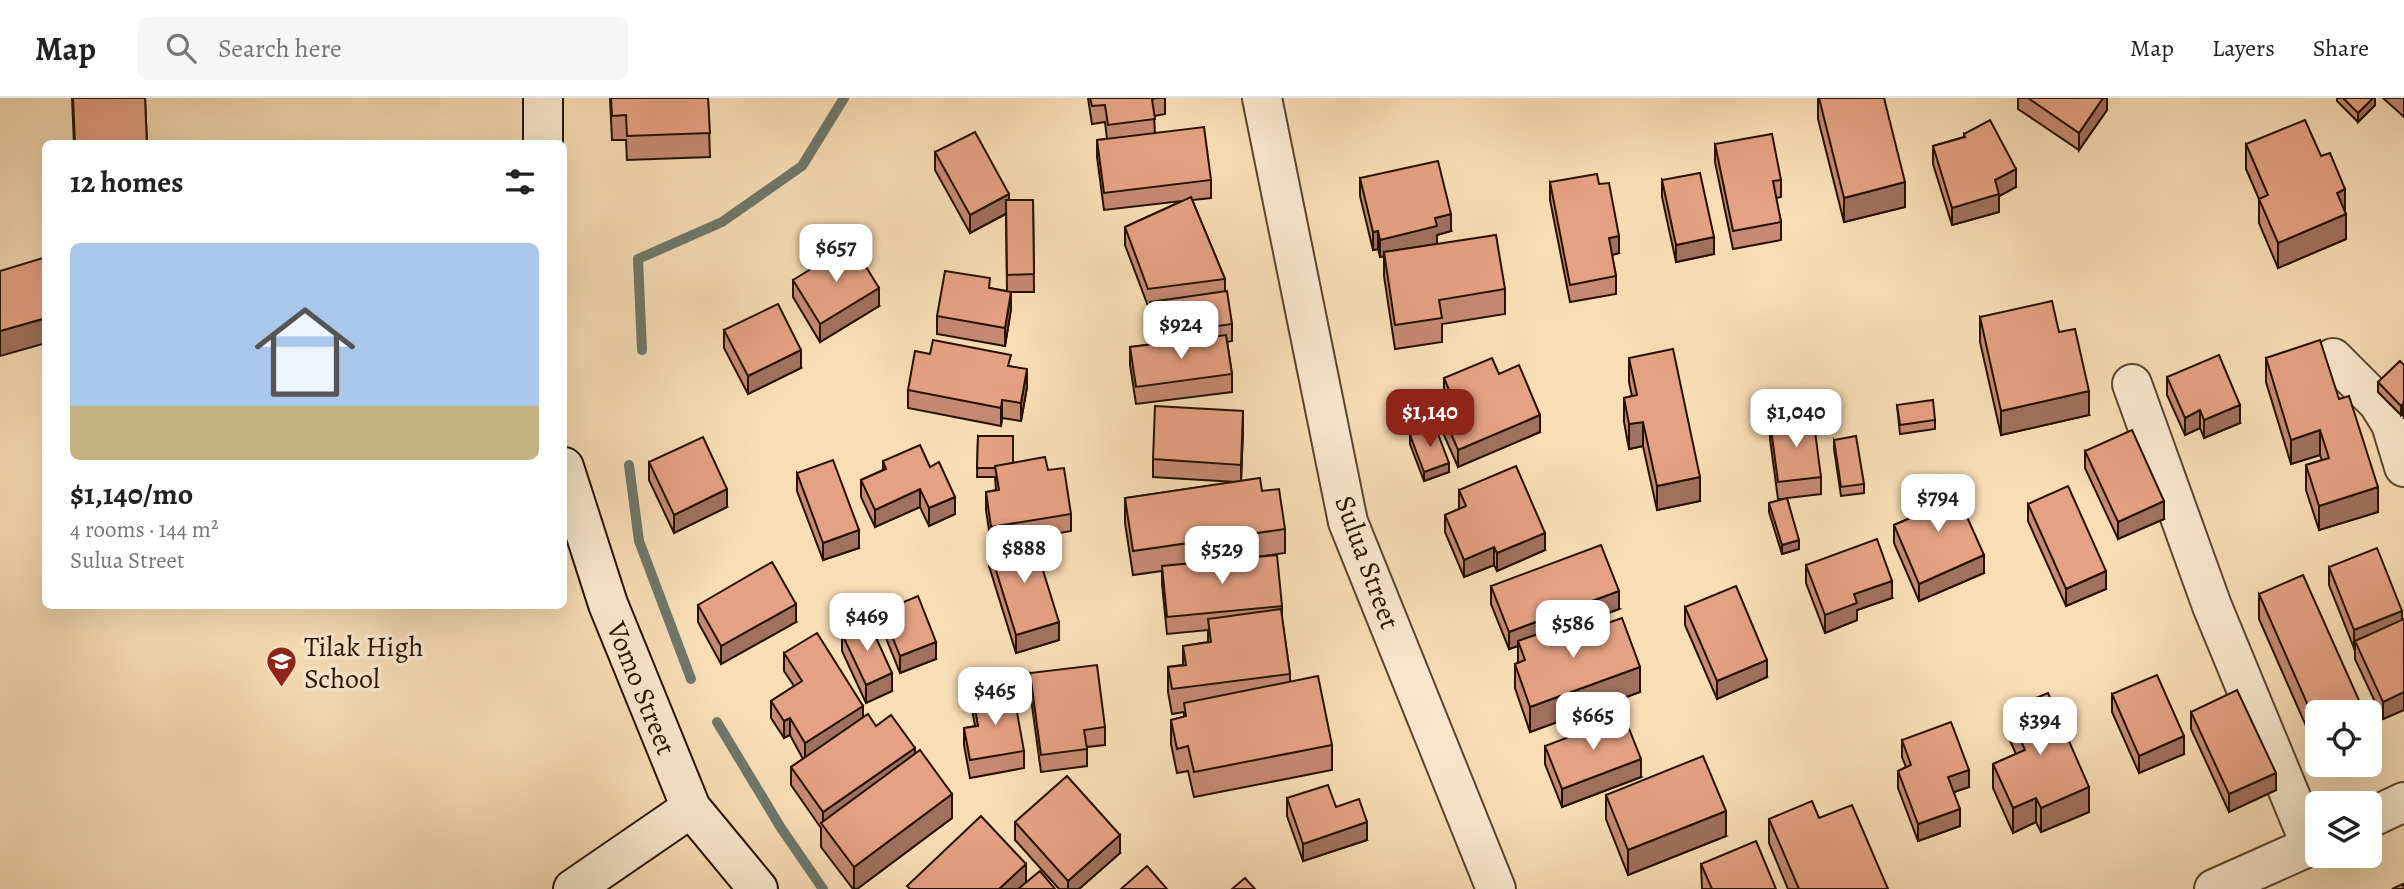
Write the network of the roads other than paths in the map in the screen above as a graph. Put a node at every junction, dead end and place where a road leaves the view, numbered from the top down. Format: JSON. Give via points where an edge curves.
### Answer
{"nodes":[{"id":1,"x":543,"y":98,"type":"edge"},
{"id":2,"x":1262,"y":98,"type":"edge"},
{"id":3,"x":544,"y":140,"type":"edge"},
{"id":4,"x":2333,"y":358,"type":"dead end"},
{"id":5,"x":2132,"y":384,"type":"dead end"},
{"id":6,"x":2404,"y":467,"type":"edge"},
{"id":7,"x":567,"y":476,"type":"edge"},
{"id":8,"x":2404,"y":802,"type":"edge"},
{"id":9,"x":691,"y":808,"type":"junction"},
{"id":10,"x":2382,"y":812,"type":"edge"},
{"id":11,"x":2305,"y":824,"type":"edge"},
{"id":12,"x":2305,"y":849,"type":"edge"},
{"id":13,"x":573,"y":889,"type":"edge"},
{"id":14,"x":758,"y":889,"type":"edge"},
{"id":15,"x":1496,"y":889,"type":"edge"},
{"id":16,"x":2214,"y":889,"type":"edge"}],
"edges":[{"from":1,"to":3,"type":"street"},
{"from":2,"to":15,"type":"street","name":"Sulua Street","via":[[1348,522]]},
{"from":4,"to":6,"type":"street","via":[[2378,403],[2391,424]]},
{"from":5,"to":11,"type":"street","via":[[2212,606]]},
{"from":7,"to":9,"type":"street","name":"Vomo Street","via":[[608,604]]},
{"from":8,"to":10,"type":"street"},
{"from":9,"to":13,"type":"street"},
{"from":9,"to":14,"type":"street","name":"Vomo Street"},
{"from":12,"to":16,"type":"street"}]}
